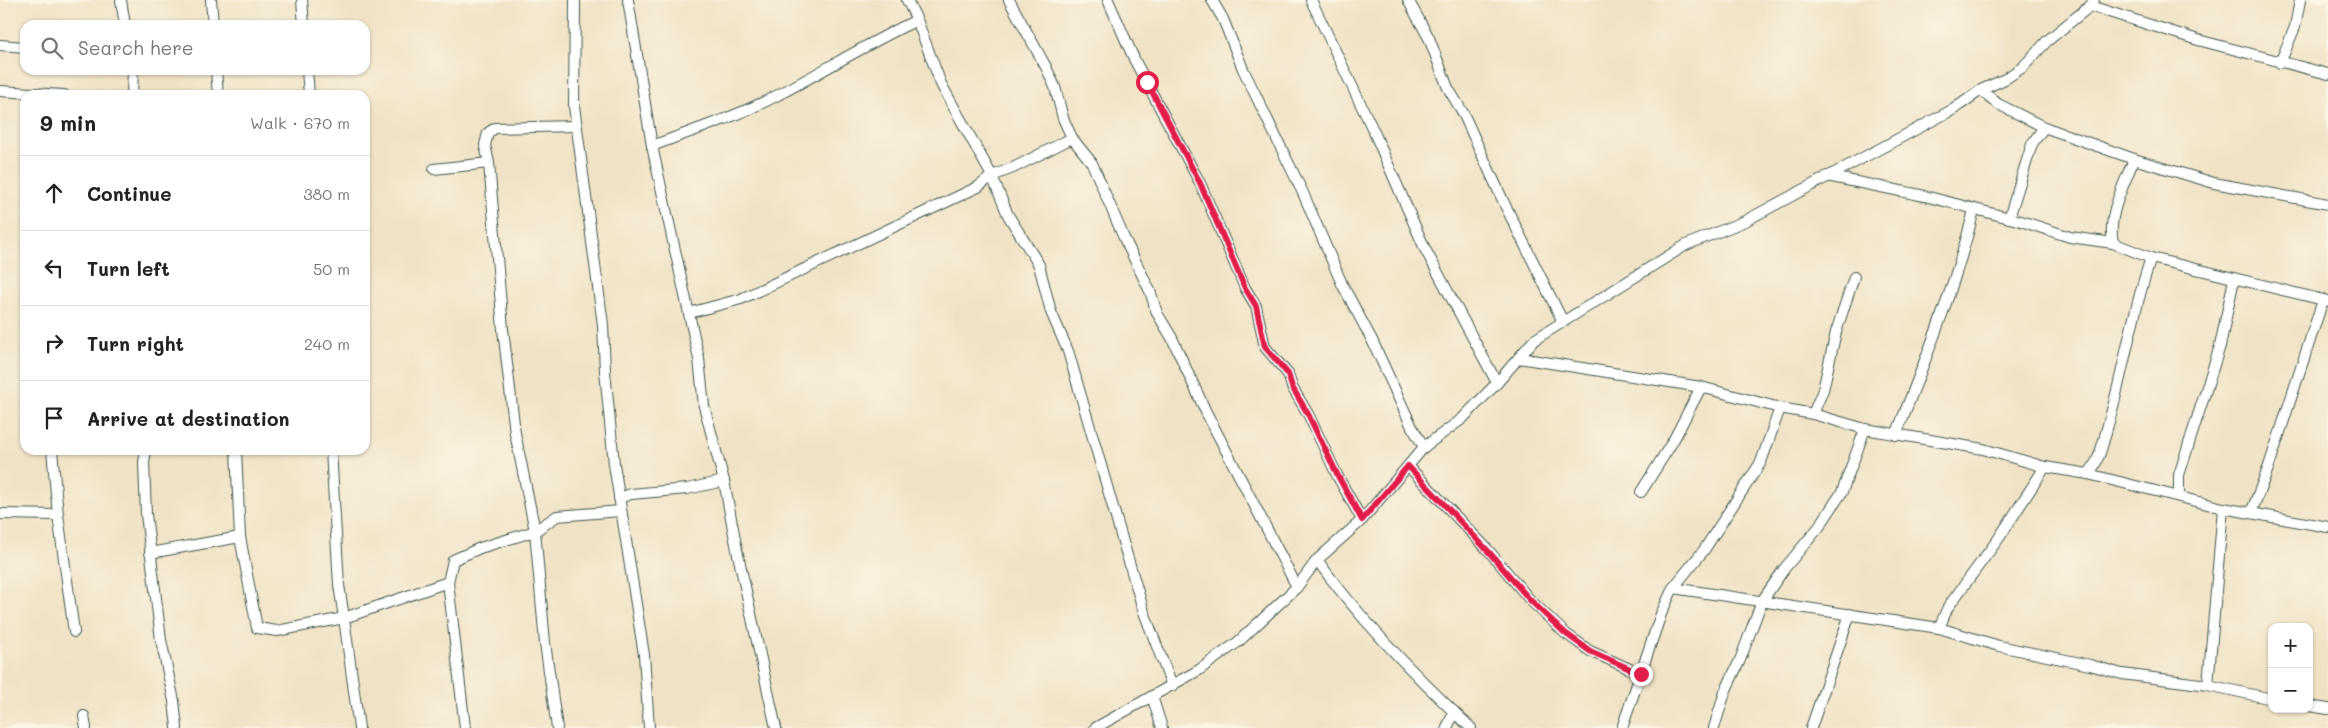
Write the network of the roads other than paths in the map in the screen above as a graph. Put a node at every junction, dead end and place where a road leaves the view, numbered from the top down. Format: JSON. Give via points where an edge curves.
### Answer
{"nodes":[{"id":1,"x":121,"y":0,"type":"edge"},
{"id":2,"x":211,"y":0,"type":"edge"},
{"id":3,"x":302,"y":0,"type":"edge"},
{"id":4,"x":575,"y":0,"type":"edge"},
{"id":5,"x":628,"y":0,"type":"edge"},
{"id":6,"x":907,"y":0,"type":"edge"},
{"id":7,"x":1009,"y":0,"type":"edge"},
{"id":8,"x":1108,"y":0,"type":"edge"},
{"id":9,"x":1212,"y":0,"type":"edge"},
{"id":10,"x":1311,"y":0,"type":"edge"},
{"id":11,"x":1408,"y":0,"type":"edge"},
{"id":12,"x":2300,"y":0,"type":"edge"},
{"id":13,"x":2092,"y":3,"type":"edge"},
{"id":14,"x":124,"y":20,"type":"edge"},
{"id":15,"x":213,"y":20,"type":"edge"},
{"id":16,"x":304,"y":20,"type":"edge"},
{"id":17,"x":917,"y":20,"type":"junction"},
{"id":18,"x":0,"y":45,"type":"edge"},
{"id":19,"x":20,"y":47,"type":"edge"},
{"id":20,"x":2280,"y":63,"type":"junction"},
{"id":21,"x":2328,"y":74,"type":"edge"},
{"id":22,"x":133,"y":75,"type":"edge"},
{"id":23,"x":216,"y":75,"type":"edge"},
{"id":24,"x":307,"y":75,"type":"edge"},
{"id":25,"x":132,"y":90,"type":"edge"},
{"id":26,"x":218,"y":90,"type":"edge"},
{"id":27,"x":309,"y":90,"type":"edge"},
{"id":28,"x":1981,"y":90,"type":"junction"},
{"id":29,"x":0,"y":91,"type":"edge"},
{"id":30,"x":20,"y":92,"type":"edge"},
{"id":31,"x":576,"y":126,"type":"junction"},
{"id":32,"x":2044,"y":127,"type":"junction"},
{"id":33,"x":1072,"y":138,"type":"junction"},
{"id":34,"x":652,"y":146,"type":"junction"},
{"id":35,"x":2134,"y":159,"type":"junction"},
{"id":36,"x":489,"y":163,"type":"junction"},
{"id":37,"x":434,"y":169,"type":"dead end"},
{"id":38,"x":992,"y":176,"type":"junction"},
{"id":39,"x":1827,"y":176,"type":"junction"},
{"id":40,"x":2328,"y":204,"type":"edge"},
{"id":41,"x":1974,"y":210,"type":"junction"},
{"id":42,"x":2008,"y":218,"type":"junction"},
{"id":43,"x":2113,"y":243,"type":"junction"},
{"id":44,"x":2152,"y":258,"type":"junction"},
{"id":45,"x":1854,"y":277,"type":"dead end"},
{"id":46,"x":2234,"y":278,"type":"junction"},
{"id":47,"x":2325,"y":301,"type":"edge"},
{"id":48,"x":690,"y":313,"type":"junction"},
{"id":49,"x":1563,"y":322,"type":"junction"},
{"id":50,"x":1519,"y":358,"type":"junction"},
{"id":51,"x":1497,"y":384,"type":"junction"},
{"id":52,"x":1701,"y":387,"type":"junction"},
{"id":53,"x":1780,"y":408,"type":"junction"},
{"id":54,"x":1813,"y":414,"type":"junction"},
{"id":55,"x":1865,"y":429,"type":"junction"},
{"id":56,"x":1896,"y":435,"type":"junction"},
{"id":57,"x":1424,"y":447,"type":"junction"},
{"id":58,"x":52,"y":455,"type":"edge"},
{"id":59,"x":145,"y":455,"type":"edge"},
{"id":60,"x":236,"y":455,"type":"edge"},
{"id":61,"x":331,"y":455,"type":"edge"},
{"id":62,"x":1408,"y":466,"type":"junction"},
{"id":63,"x":2045,"y":467,"type":"junction"},
{"id":64,"x":2088,"y":474,"type":"junction"},
{"id":65,"x":724,"y":481,"type":"junction"},
{"id":66,"x":1641,"y":492,"type":"dead end"},
{"id":67,"x":2179,"y":496,"type":"junction"},
{"id":68,"x":619,"y":498,"type":"junction"},
{"id":69,"x":2223,"y":508,"type":"junction"},
{"id":70,"x":621,"y":511,"type":"junction"},
{"id":71,"x":2251,"y":513,"type":"junction"},
{"id":72,"x":0,"y":514,"type":"edge"},
{"id":73,"x":58,"y":515,"type":"junction"},
{"id":74,"x":1362,"y":520,"type":"junction"},
{"id":75,"x":2328,"y":527,"type":"edge"},
{"id":76,"x":535,"y":531,"type":"junction"},
{"id":77,"x":240,"y":538,"type":"junction"},
{"id":78,"x":150,"y":553,"type":"junction"},
{"id":79,"x":1317,"y":560,"type":"junction"},
{"id":80,"x":448,"y":582,"type":"junction"},
{"id":81,"x":1297,"y":587,"type":"junction"},
{"id":82,"x":1673,"y":588,"type":"junction"},
{"id":83,"x":1762,"y":601,"type":"junction"},
{"id":84,"x":1850,"y":614,"type":"junction"},
{"id":85,"x":344,"y":618,"type":"junction"},
{"id":86,"x":1939,"y":628,"type":"junction"},
{"id":87,"x":74,"y":632,"type":"dead end"},
{"id":88,"x":1641,"y":674,"type":"junction"},
{"id":89,"x":2208,"y":685,"type":"junction"},
{"id":90,"x":1172,"y":686,"type":"junction"},
{"id":91,"x":1152,"y":696,"type":"junction"},
{"id":92,"x":2268,"y":698,"type":"edge"},
{"id":93,"x":2313,"y":707,"type":"edge"},
{"id":94,"x":2328,"y":709,"type":"edge"},
{"id":95,"x":1454,"y":712,"type":"junction"},
{"id":96,"x":84,"y":716,"type":"dead end"},
{"id":97,"x":86,"y":728,"type":"edge"},
{"id":98,"x":178,"y":728,"type":"edge"},
{"id":99,"x":359,"y":728,"type":"edge"},
{"id":100,"x":465,"y":728,"type":"edge"},
{"id":101,"x":558,"y":728,"type":"edge"},
{"id":102,"x":649,"y":728,"type":"edge"},
{"id":103,"x":776,"y":728,"type":"edge"},
{"id":104,"x":1094,"y":728,"type":"edge"},
{"id":105,"x":1162,"y":728,"type":"edge"},
{"id":106,"x":1446,"y":728,"type":"edge"},
{"id":107,"x":1471,"y":728,"type":"edge"},
{"id":108,"x":1622,"y":728,"type":"edge"},
{"id":109,"x":1714,"y":728,"type":"edge"},
{"id":110,"x":1811,"y":728,"type":"edge"}],
"edges":[{"from":1,"to":14,"type":"street"},
{"from":2,"to":15,"type":"street"},
{"from":3,"to":16,"type":"street"},
{"from":4,"to":31,"type":"street"},
{"from":5,"to":34,"type":"street"},
{"from":6,"to":17,"type":"street"},
{"from":7,"to":33,"type":"street","via":[[1046,67]]},
{"from":8,"to":74,"type":"street","via":[[1135,61],[1200,183],[1245,288],[1256,306],[1265,347],[1288,374]]},
{"from":9,"to":57,"type":"street","via":[[1295,175],[1342,284]]},
{"from":10,"to":51,"type":"street","via":[[1425,249]]},
{"from":11,"to":49,"type":"street"},
{"from":12,"to":20,"type":"street","via":[[2295,27]]},
{"from":13,"to":20,"type":"street"},
{"from":13,"to":28,"type":"street","via":[[2022,67]]},
{"from":17,"to":34,"type":"street","via":[[871,41],[755,107]]},
{"from":17,"to":38,"type":"street","via":[[942,84]]},
{"from":18,"to":19,"type":"street"},
{"from":20,"to":21,"type":"street"},
{"from":22,"to":25,"type":"street"},
{"from":23,"to":26,"type":"street"},
{"from":24,"to":27,"type":"street"},
{"from":28,"to":32,"type":"street","via":[[1998,104]]},
{"from":28,"to":39,"type":"street","via":[[1954,109]]},
{"from":29,"to":30,"type":"street"},
{"from":31,"to":36,"type":"street","via":[[490,129],[485,144]]},
{"from":31,"to":68,"type":"street","via":[[603,325]]},
{"from":32,"to":35,"type":"street"},
{"from":32,"to":42,"type":"street","via":[[2032,144]]},
{"from":33,"to":38,"type":"street"},
{"from":33,"to":81,"type":"street","via":[[1092,163],[1157,313]]},
{"from":34,"to":48,"type":"street"},
{"from":35,"to":40,"type":"street","via":[[2214,183]]},
{"from":35,"to":43,"type":"street","via":[[2113,216]]},
{"from":36,"to":37,"type":"street"},
{"from":36,"to":76,"type":"street","via":[[515,433]]},
{"from":38,"to":48,"type":"street","via":[[978,187],[917,217],[750,295]]},
{"from":38,"to":90,"type":"street","via":[[1005,210],[1039,265],[1051,312],[1068,351],[1142,603]]},
{"from":39,"to":41,"type":"street","via":[[1925,196]]},
{"from":39,"to":49,"type":"street","via":[[1745,221],[1686,245]]},
{"from":41,"to":42,"type":"street"},
{"from":41,"to":56,"type":"street","via":[[1946,303]]},
{"from":42,"to":43,"type":"street","via":[[2070,237]]},
{"from":43,"to":44,"type":"street"},
{"from":44,"to":46,"type":"street"},
{"from":44,"to":64,"type":"street","via":[[2099,456]]},
{"from":45,"to":54,"type":"street","via":[[1836,332],[1823,390]]},
{"from":46,"to":47,"type":"street"},
{"from":46,"to":67,"type":"street","via":[[2220,346],[2179,475]]},
{"from":47,"to":71,"type":"street"},
{"from":48,"to":65,"type":"street","via":[[704,406]]},
{"from":49,"to":50,"type":"street","via":[[1534,340]]},
{"from":50,"to":51,"type":"street"},
{"from":50,"to":52,"type":"street"},
{"from":51,"to":57,"type":"street","via":[[1462,418]]},
{"from":52,"to":53,"type":"street"},
{"from":52,"to":66,"type":"street"},
{"from":53,"to":54,"type":"street"},
{"from":53,"to":82,"type":"street","via":[[1761,462],[1704,550]]},
{"from":54,"to":55,"type":"street"},
{"from":55,"to":56,"type":"street"},
{"from":55,"to":83,"type":"street","via":[[1842,492]]},
{"from":56,"to":63,"type":"street","via":[[1983,449]]},
{"from":57,"to":62,"type":"street"},
{"from":58,"to":73,"type":"street"},
{"from":59,"to":78,"type":"street"},
{"from":60,"to":77,"type":"street"},
{"from":61,"to":85,"type":"street"},
{"from":62,"to":74,"type":"street"},
{"from":62,"to":88,"type":"street","via":[[1530,600],[1565,633],[1590,651]]},
{"from":63,"to":64,"type":"street"},
{"from":63,"to":86,"type":"street","via":[[1999,538],[1948,607]]},
{"from":64,"to":67,"type":"street"},
{"from":65,"to":68,"type":"street"},
{"from":65,"to":103,"type":"street"},
{"from":67,"to":69,"type":"street"},
{"from":68,"to":70,"type":"street"},
{"from":69,"to":71,"type":"street"},
{"from":69,"to":89,"type":"street"},
{"from":70,"to":76,"type":"street","via":[[556,516]]},
{"from":70,"to":102,"type":"street","via":[[644,656]]},
{"from":71,"to":75,"type":"street"},
{"from":72,"to":73,"type":"street"},
{"from":73,"to":87,"type":"street"},
{"from":74,"to":79,"type":"street"},
{"from":76,"to":80,"type":"street","via":[[453,560]]},
{"from":76,"to":101,"type":"street"},
{"from":77,"to":78,"type":"street"},
{"from":77,"to":85,"type":"street","via":[[257,628],[277,631]]},
{"from":78,"to":98,"type":"street","via":[[161,640]]},
{"from":79,"to":81,"type":"street"},
{"from":79,"to":95,"type":"street","via":[[1378,637]]},
{"from":80,"to":85,"type":"street"},
{"from":80,"to":100,"type":"street"},
{"from":81,"to":90,"type":"street","via":[[1238,642]]},
{"from":82,"to":83,"type":"street"},
{"from":82,"to":88,"type":"street"},
{"from":83,"to":84,"type":"street"},
{"from":83,"to":109,"type":"street"},
{"from":84,"to":86,"type":"street"},
{"from":84,"to":110,"type":"street"},
{"from":85,"to":99,"type":"street"},
{"from":86,"to":89,"type":"street","via":[[1999,646],[2122,674]]},
{"from":88,"to":108,"type":"street"},
{"from":89,"to":92,"type":"street"},
{"from":90,"to":91,"type":"street"},
{"from":91,"to":104,"type":"street"},
{"from":91,"to":105,"type":"street"},
{"from":93,"to":94,"type":"street"},
{"from":95,"to":106,"type":"street"},
{"from":95,"to":107,"type":"street"},
{"from":96,"to":97,"type":"street"}]}
